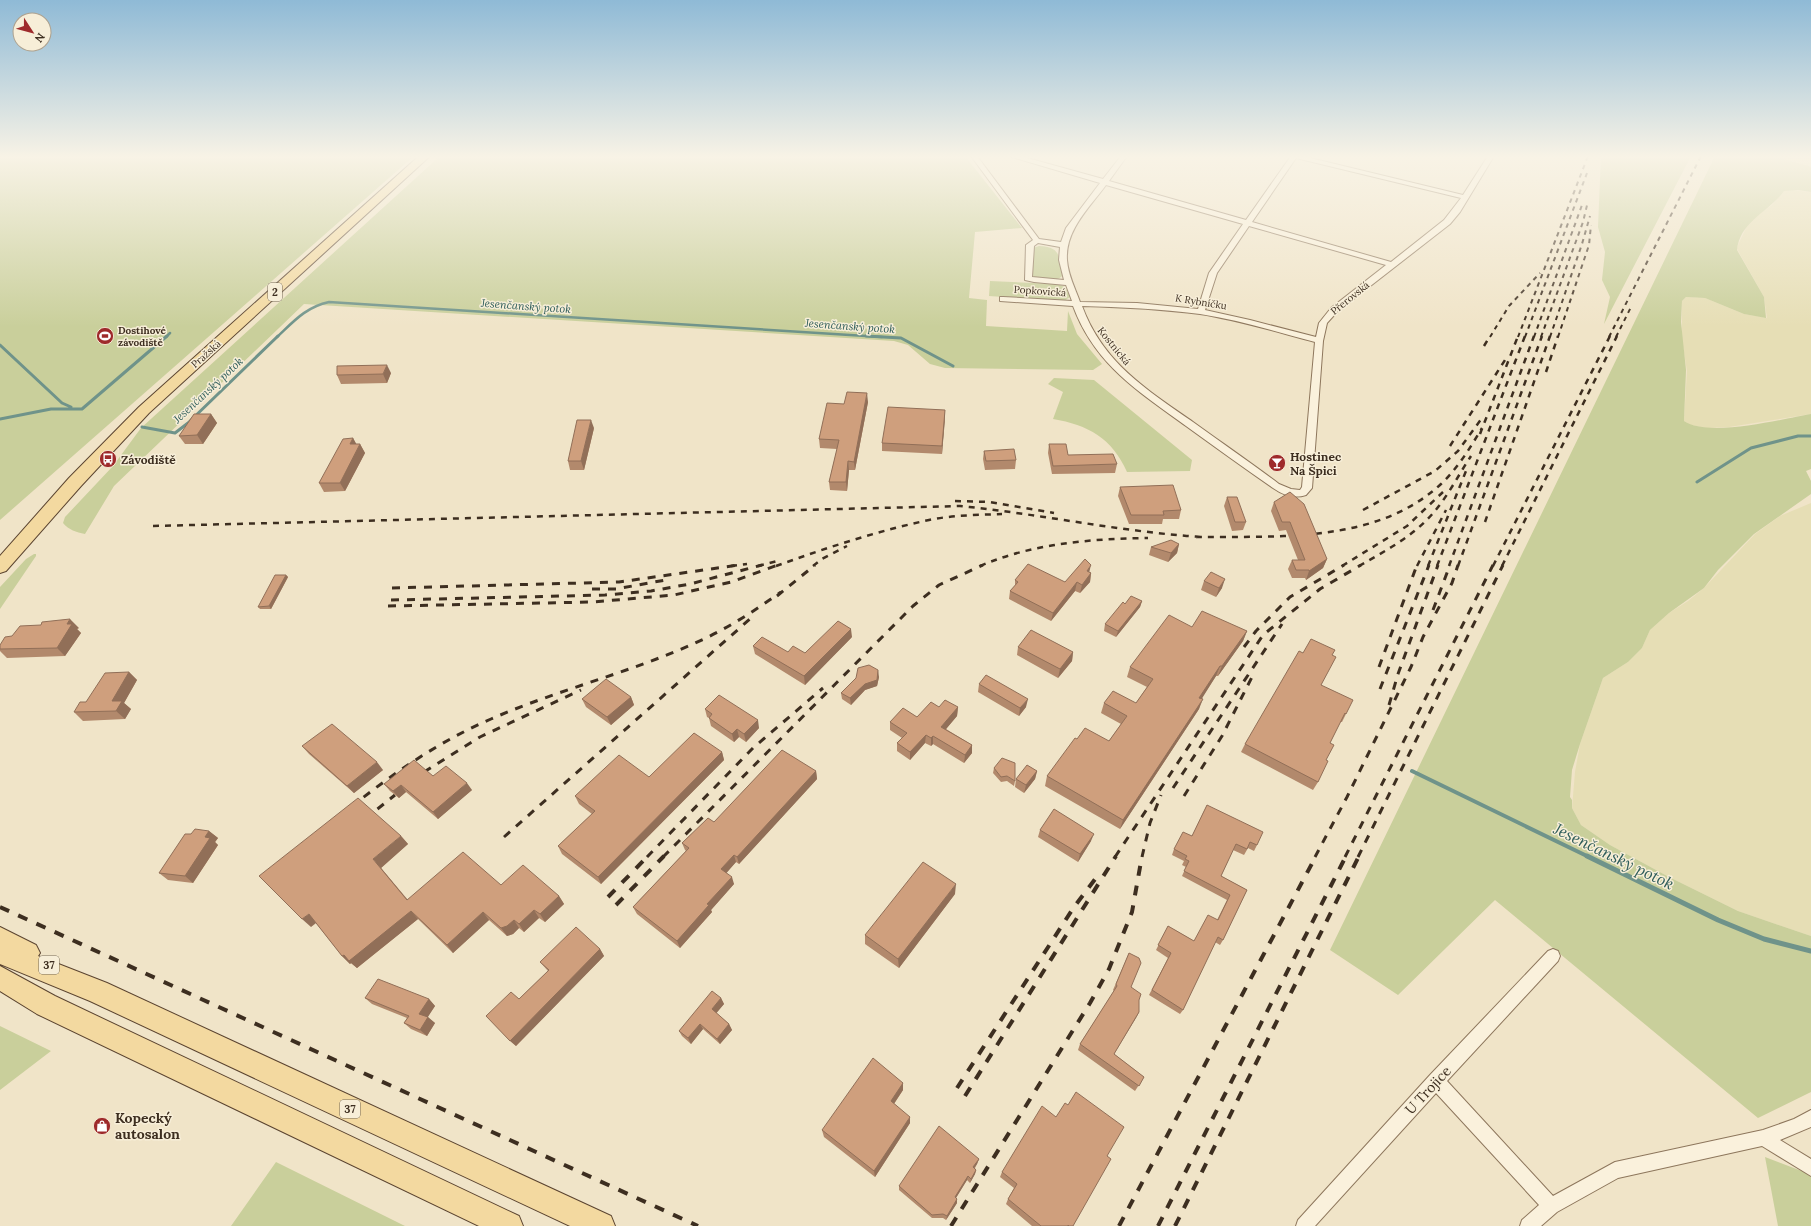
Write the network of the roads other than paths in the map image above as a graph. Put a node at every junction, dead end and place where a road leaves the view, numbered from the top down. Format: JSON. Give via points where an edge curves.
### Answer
{"nodes":[{"id":1,"x":362,"y":213,"type":"edge"},
{"id":2,"x":1016,"y":213,"type":"edge"},
{"id":3,"x":1081,"y":213,"type":"edge"},
{"id":4,"x":1215,"y":213,"type":"edge"},
{"id":5,"x":1256,"y":213,"type":"edge"},
{"id":6,"x":1455,"y":213,"type":"edge"},
{"id":7,"x":1249,"y":223,"type":"junction"},
{"id":8,"x":1037,"y":242,"type":"junction"},
{"id":9,"x":1064,"y":245,"type":"junction"},
{"id":10,"x":1393,"y":265,"type":"junction"},
{"id":11,"x":1069,"y":283,"type":"junction"},
{"id":12,"x":1003,"y":299,"type":"dead end"},
{"id":13,"x":1076,"y":304,"type":"junction"},
{"id":14,"x":1201,"y":312,"type":"junction"},
{"id":15,"x":1319,"y":341,"type":"junction"},
{"id":16,"x":1285,"y":491,"type":"joint"},
{"id":17,"x":0,"y":567,"type":"edge"},
{"id":18,"x":0,"y":938,"type":"edge"},
{"id":19,"x":0,"y":952,"type":"edge"},
{"id":20,"x":1553,"y":956,"type":"dead end"},
{"id":21,"x":0,"y":978,"type":"edge"},
{"id":22,"x":0,"y":990,"type":"edge"},
{"id":23,"x":98,"y":992,"type":"junction"},
{"id":24,"x":46,"y":1005,"type":"junction"},
{"id":25,"x":1436,"y":1081,"type":"junction"},
{"id":26,"x":1811,"y":1118,"type":"edge"},
{"id":27,"x":1762,"y":1138,"type":"junction"},
{"id":28,"x":1811,"y":1168,"type":"edge"},
{"id":29,"x":1551,"y":1206,"type":"junction"},
{"id":30,"x":509,"y":1226,"type":"edge"},
{"id":31,"x":601,"y":1226,"type":"edge"},
{"id":32,"x":1304,"y":1226,"type":"edge"},
{"id":33,"x":1528,"y":1226,"type":"edge"}],
"edges":[{"from":1,"to":17,"type":"main road","name":"Pražská","number":"2","via":[[144,410],[75,482]]},
{"from":2,"to":8,"type":"street"},
{"from":3,"to":9,"type":"street","name":"Kostnická","via":[[1070,228]]},
{"from":4,"to":7,"type":"street"},
{"from":5,"to":7,"type":"street"},
{"from":6,"to":10,"type":"street","name":"Přerovská"},
{"from":7,"to":10,"type":"street"},
{"from":7,"to":14,"type":"street","via":[[1210,279]]},
{"from":8,"to":9,"type":"street"},
{"from":8,"to":11,"type":"street","name":"Popkovická","via":[[1030,245],[1028,278]]},
{"from":9,"to":11,"type":"street","name":"Kostnická","via":[[1063,260]]},
{"from":10,"to":15,"type":"street","name":"Přerovská","via":[[1329,314]]},
{"from":11,"to":13,"type":"street","name":"Kostnická"},
{"from":12,"to":13,"type":"street","name":"Popkovická"},
{"from":13,"to":14,"type":"street","name":"K Rybníčku","via":[[1137,305]]},
{"from":13,"to":16,"type":"street","name":"Kostnická","via":[[1097,346],[1117,370]]},
{"from":14,"to":15,"type":"street","name":"K Rybníčku"},
{"from":15,"to":16,"type":"street","name":"Přerovská","via":[[1307,488],[1300,494]]},
{"from":18,"to":23,"type":"main road","number":"37"},
{"from":19,"to":23,"type":"main road","number":"37"},
{"from":20,"to":25,"type":"street","name":"U Trojice"},
{"from":21,"to":24,"type":"main road"},
{"from":22,"to":24,"type":"main road"},
{"from":23,"to":31,"type":"main road","number":"37"},
{"from":24,"to":30,"type":"main road"},
{"from":25,"to":29,"type":"street"},
{"from":25,"to":32,"type":"street","name":"U Trojice"},
{"from":26,"to":27,"type":"street"},
{"from":27,"to":28,"type":"street"},
{"from":27,"to":29,"type":"street","via":[[1615,1170]]},
{"from":29,"to":33,"type":"street"}]}
